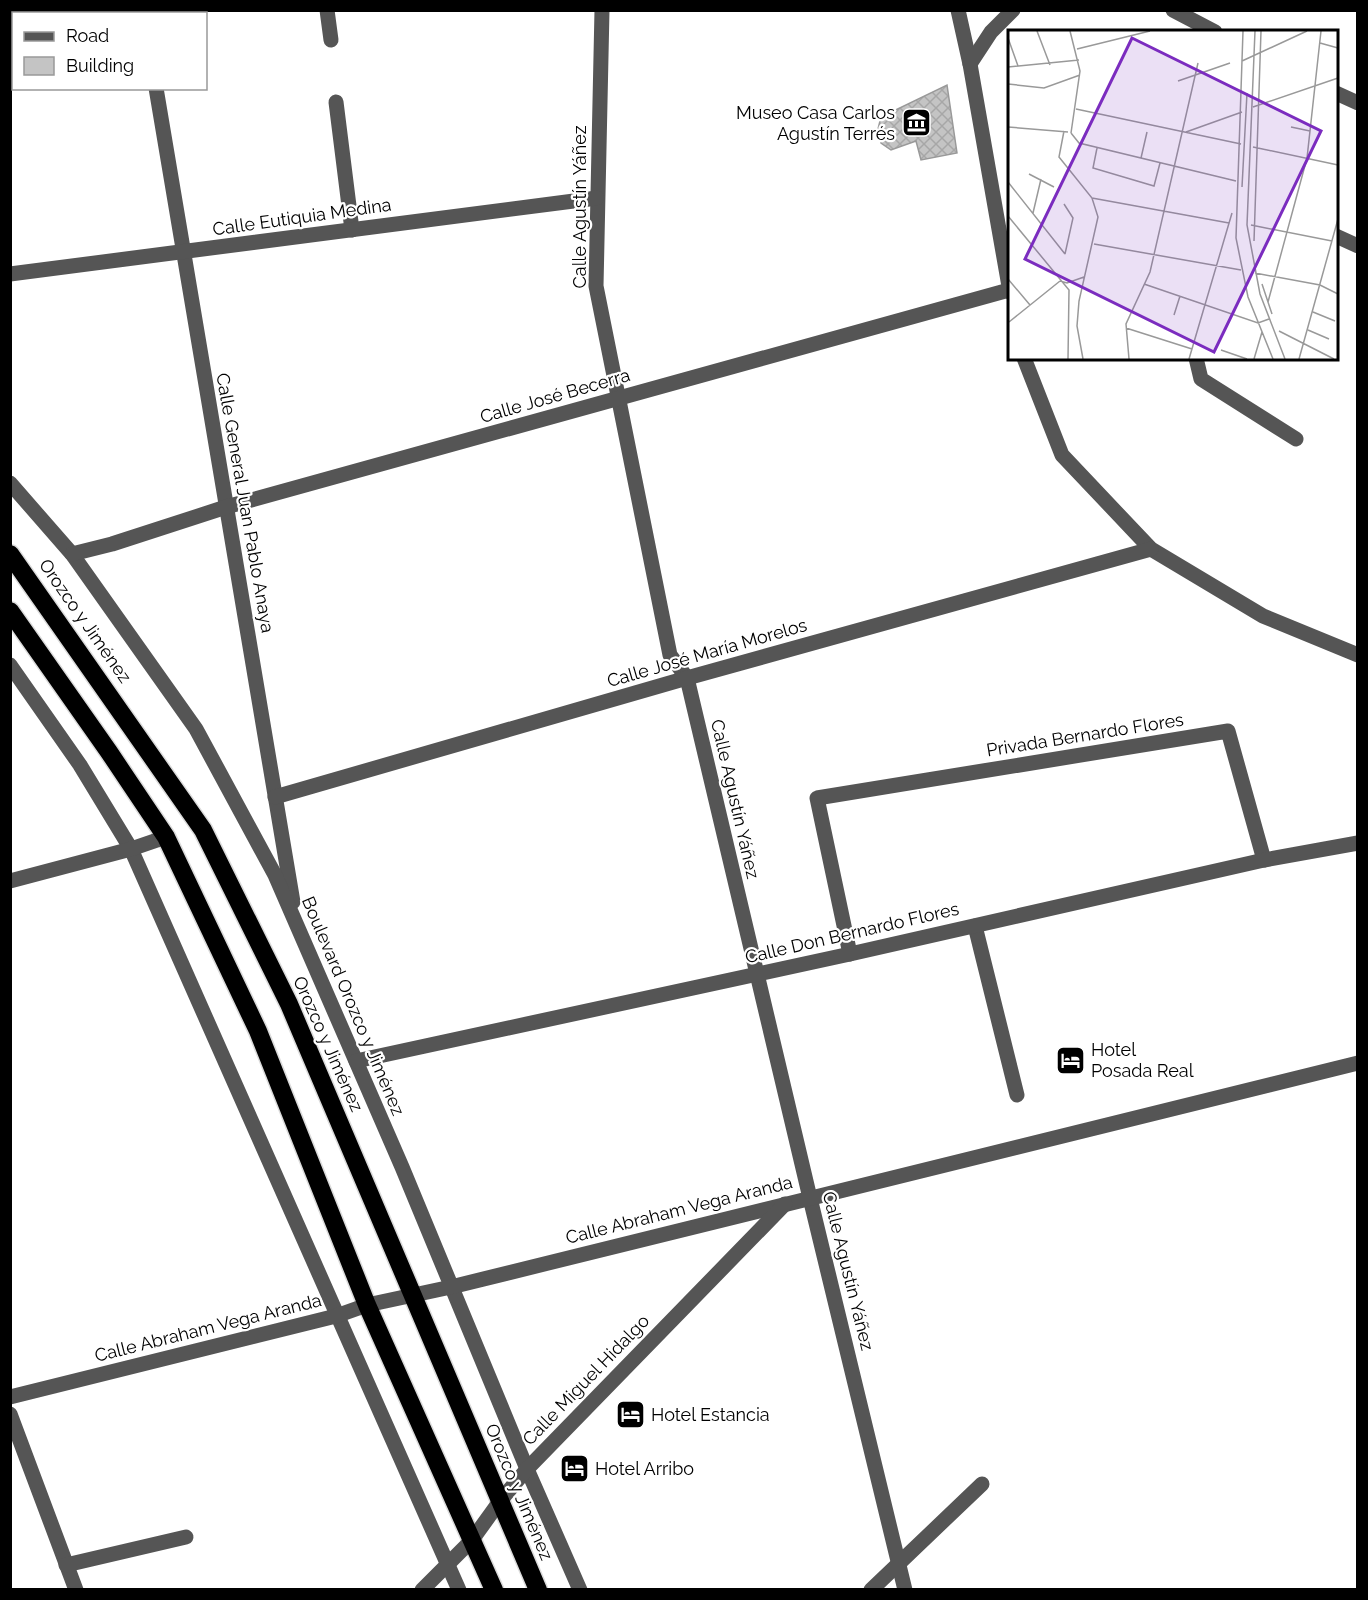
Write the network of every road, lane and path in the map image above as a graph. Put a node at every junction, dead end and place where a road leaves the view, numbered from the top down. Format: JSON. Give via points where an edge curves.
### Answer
{"nodes":[{"id":1,"x":327,"y":10,"type":"edge"},
{"id":2,"x":602,"y":10,"type":"edge"},
{"id":3,"x":958,"y":10,"type":"edge"},
{"id":4,"x":1013,"y":10,"type":"edge"},
{"id":5,"x":1173,"y":10,"type":"edge"},
{"id":6,"x":1211,"y":30,"type":"edge"},
{"id":7,"x":331,"y":40,"type":"dead end"},
{"id":8,"x":970,"y":64,"type":"junction"},
{"id":9,"x":156,"y":90,"type":"edge"},
{"id":10,"x":1338,"y":94,"type":"edge"},
{"id":11,"x":336,"y":102,"type":"dead end"},
{"id":12,"x":1358,"y":103,"type":"edge"},
{"id":13,"x":597,"y":198,"type":"junction"},
{"id":14,"x":352,"y":230,"type":"junction"},
{"id":15,"x":1338,"y":237,"type":"edge"},
{"id":16,"x":1358,"y":246,"type":"edge"},
{"id":17,"x":183,"y":252,"type":"junction"},
{"id":18,"x":10,"y":274,"type":"edge"},
{"id":19,"x":1008,"y":285,"type":"edge"},
{"id":20,"x":1008,"y":291,"type":"edge"},
{"id":21,"x":1025,"y":360,"type":"edge"},
{"id":22,"x":1196,"y":360,"type":"edge"},
{"id":23,"x":619,"y":398,"type":"junction"},
{"id":24,"x":1296,"y":439,"type":"dead end"},
{"id":25,"x":10,"y":483,"type":"edge"},
{"id":26,"x":226,"y":507,"type":"junction"},
{"id":27,"x":1151,"y":549,"type":"junction"},
{"id":28,"x":10,"y":554,"type":"edge"},
{"id":29,"x":72,"y":554,"type":"junction"},
{"id":30,"x":10,"y":611,"type":"edge"},
{"id":31,"x":1358,"y":655,"type":"edge"},
{"id":32,"x":10,"y":665,"type":"edge"},
{"id":33,"x":687,"y":678,"type":"junction"},
{"id":34,"x":275,"y":797,"type":"junction"},
{"id":35,"x":166,"y":837,"type":"junction"},
{"id":36,"x":1358,"y":843,"type":"edge"},
{"id":37,"x":132,"y":849,"type":"junction"},
{"id":38,"x":1264,"y":860,"type":"junction"},
{"id":39,"x":10,"y":881,"type":"edge"},
{"id":40,"x":296,"y":924,"type":"junction"},
{"id":41,"x":975,"y":926,"type":"junction"},
{"id":42,"x":850,"y":954,"type":"junction"},
{"id":43,"x":757,"y":975,"type":"junction"},
{"id":44,"x":356,"y":1061,"type":"junction"},
{"id":45,"x":1358,"y":1063,"type":"edge"},
{"id":46,"x":1017,"y":1095,"type":"dead end"},
{"id":47,"x":810,"y":1198,"type":"junction"},
{"id":48,"x":785,"y":1204,"type":"junction"},
{"id":49,"x":451,"y":1287,"type":"junction"},
{"id":50,"x":412,"y":1296,"type":"junction"},
{"id":51,"x":367,"y":1305,"type":"junction"},
{"id":52,"x":336,"y":1316,"type":"junction"},
{"id":53,"x":10,"y":1397,"type":"edge"},
{"id":54,"x":10,"y":1414,"type":"edge"},
{"id":55,"x":527,"y":1469,"type":"junction"},
{"id":56,"x":982,"y":1484,"type":"dead end"},
{"id":57,"x":500,"y":1501,"type":"junction"},
{"id":58,"x":186,"y":1537,"type":"dead end"},
{"id":59,"x":472,"y":1540,"type":"junction"},
{"id":60,"x":899,"y":1561,"type":"junction"},
{"id":61,"x":448,"y":1564,"type":"junction"},
{"id":62,"x":66,"y":1565,"type":"junction"},
{"id":63,"x":76,"y":1590,"type":"edge"},
{"id":64,"x":422,"y":1590,"type":"edge"},
{"id":65,"x":459,"y":1590,"type":"edge"},
{"id":66,"x":494,"y":1590,"type":"edge"},
{"id":67,"x":538,"y":1590,"type":"edge"},
{"id":68,"x":580,"y":1590,"type":"edge"},
{"id":69,"x":871,"y":1590,"type":"edge"},
{"id":70,"x":905,"y":1590,"type":"edge"}],
"edges":[{"from":1,"to":7,"type":"street"},
{"from":2,"to":13,"type":"street","name":"Calle Agustín Yáñez"},
{"from":3,"to":8,"type":"street"},
{"from":4,"to":8,"type":"street","via":[[991,32]]},
{"from":5,"to":6,"type":"street"},
{"from":8,"to":19,"type":"street"},
{"from":9,"to":17,"type":"street","name":"Calle General Juan Pablo Anaya"},
{"from":10,"to":12,"type":"street"},
{"from":11,"to":14,"type":"street"},
{"from":13,"to":14,"type":"street","name":"Calle Eutiquia Medina"},
{"from":13,"to":23,"type":"street","name":"Calle Agustín Yáñez","via":[[596,286]]},
{"from":14,"to":17,"type":"street","name":"Calle Eutiquia Medina"},
{"from":15,"to":16,"type":"street"},
{"from":17,"to":18,"type":"street","name":"Calle Eutiquia Medina"},
{"from":17,"to":26,"type":"street","name":"Calle General Juan Pablo Anaya"},
{"from":20,"to":23,"type":"street","name":"Calle José Becerra"},
{"from":21,"to":27,"type":"street","via":[[1062,455]]},
{"from":22,"to":24,"type":"street","via":[[1201,379]]},
{"from":23,"to":26,"type":"street","name":"Calle José Becerra"},
{"from":23,"to":33,"type":"street","name":"Calle Agustín Yáñez","via":[[670,655]]},
{"from":25,"to":29,"type":"street","name":"Boulevard Orozco y Jiménez"},
{"from":26,"to":29,"type":"street","name":"Calle José Becerra"},
{"from":26,"to":34,"type":"street","name":"Calle General Juan Pablo Anaya"},
{"from":27,"to":31,"type":"street","via":[[1263,616]]},
{"from":27,"to":33,"type":"street","name":"Calle José María Morelos"},
{"from":28,"to":50,"type":"highway","name":"Orozco y Jiménez","via":[[203,830],[289,1004]]},
{"from":29,"to":40,"type":"street","name":"Boulevard Orozco y Jiménez","via":[[196,729],[275,875]]},
{"from":30,"to":35,"type":"highway"},
{"from":32,"to":37,"type":"street","via":[[80,765]]},
{"from":33,"to":34,"type":"street","name":"Calle José María Morelos"},
{"from":33,"to":43,"type":"street","name":"Calle Agustín Yáñez"},
{"from":34,"to":40,"type":"street","name":"Calle General Juan Pablo Anaya"},
{"from":35,"to":37,"type":"street"},
{"from":35,"to":51,"type":"highway","via":[[258,1031]]},
{"from":36,"to":38,"type":"street","name":"Calle Don Bernardo Flores"},
{"from":37,"to":39,"type":"street"},
{"from":37,"to":52,"type":"street"},
{"from":38,"to":41,"type":"street","name":"Calle Don Bernardo Flores"},
{"from":38,"to":42,"type":"street","name":"Privada Bernardo Flores","via":[[1228,731],[817,798]]},
{"from":40,"to":44,"type":"street","name":"Boulevard Orozco y Jiménez"},
{"from":41,"to":42,"type":"street","name":"Calle Don Bernardo Flores"},
{"from":41,"to":46,"type":"street"},
{"from":42,"to":43,"type":"street","name":"Calle Don Bernardo Flores"},
{"from":43,"to":44,"type":"street","name":"Calle Don Bernardo Flores"},
{"from":43,"to":47,"type":"street","name":"Calle Agustín Yáñez"},
{"from":44,"to":49,"type":"street","name":"Boulevard Orozco y Jiménez"},
{"from":45,"to":47,"type":"street","name":"Calle Abraham Vega Aranda"},
{"from":47,"to":48,"type":"street","name":"Calle Abraham Vega Aranda"},
{"from":47,"to":60,"type":"street","name":"Calle Agustín Yáñez"},
{"from":48,"to":49,"type":"street","name":"Calle Abraham Vega Aranda"},
{"from":48,"to":55,"type":"street","name":"Calle Miguel Hidalgo"},
{"from":49,"to":50,"type":"street","name":"Calle Abraham Vega Aranda"},
{"from":49,"to":55,"type":"street","name":"Boulevard Orozco y Jiménez"},
{"from":50,"to":51,"type":"street","name":"Calle Abraham Vega Aranda"},
{"from":50,"to":57,"type":"highway","name":"Orozco y Jiménez"},
{"from":51,"to":52,"type":"street","name":"Calle Abraham Vega Aranda"},
{"from":51,"to":59,"type":"highway"},
{"from":52,"to":53,"type":"street","name":"Calle Abraham Vega Aranda"},
{"from":52,"to":61,"type":"street"},
{"from":54,"to":62,"type":"street"},
{"from":55,"to":57,"type":"street","name":"Calle Miguel Hidalgo"},
{"from":55,"to":68,"type":"street","name":"Boulevard Orozco y Jiménez"},
{"from":56,"to":60,"type":"street"},
{"from":57,"to":59,"type":"street","name":"Calle Miguel Hidalgo"},
{"from":57,"to":67,"type":"highway","name":"Orozco y Jiménez"},
{"from":58,"to":62,"type":"street"},
{"from":59,"to":61,"type":"street","name":"Calle Miguel Hidalgo"},
{"from":59,"to":66,"type":"highway"},
{"from":60,"to":69,"type":"street"},
{"from":60,"to":70,"type":"street","name":"Calle Agustín Yáñez"},
{"from":61,"to":64,"type":"street","name":"Calle Miguel Hidalgo"},
{"from":61,"to":65,"type":"street"},
{"from":62,"to":63,"type":"street"}]}
